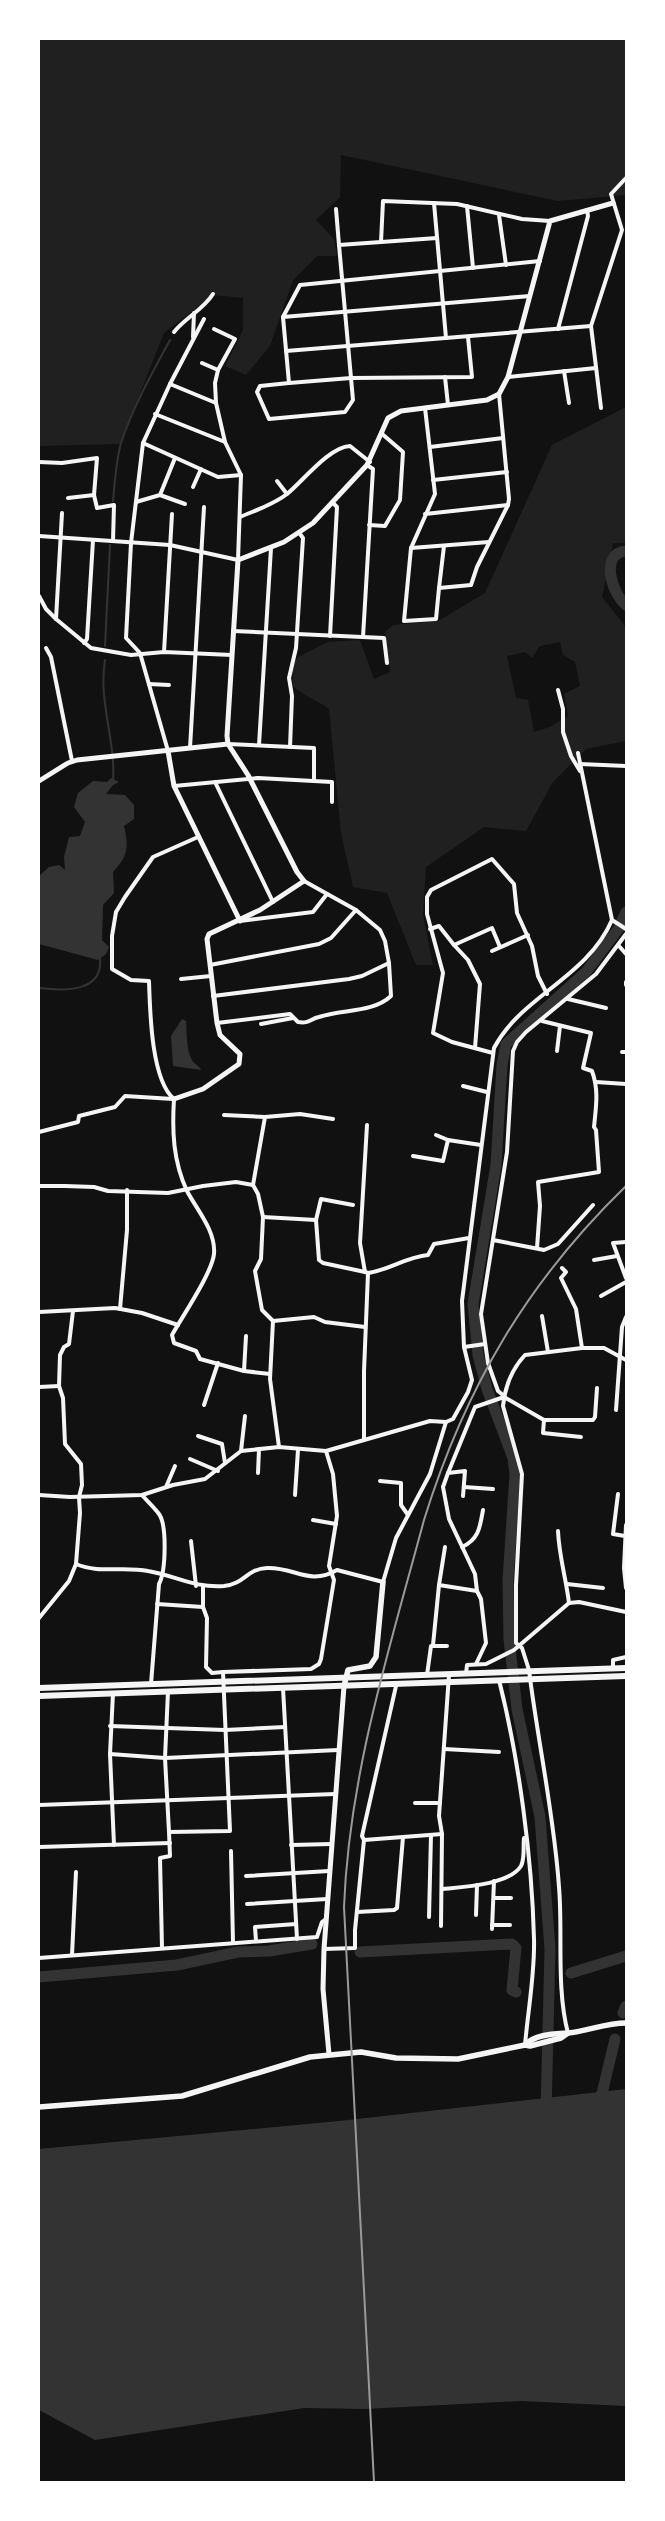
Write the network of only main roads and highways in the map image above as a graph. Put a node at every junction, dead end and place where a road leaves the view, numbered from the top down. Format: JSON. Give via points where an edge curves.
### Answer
{"nodes":[{"id":1,"x":383,"y":1582,"type":"road end"},
{"id":2,"x":626,"y":1668,"type":"edge"},
{"id":3,"x":626,"y":1676,"type":"edge"},
{"id":4,"x":344,"y":1679,"type":"junction"},
{"id":5,"x":344,"y":1686,"type":"junction"},
{"id":6,"x":39,"y":1688,"type":"edge"},
{"id":7,"x":39,"y":1696,"type":"edge"},
{"id":8,"x":626,"y":2023,"type":"edge"},
{"id":9,"x":39,"y":2107,"type":"edge"}],
"edges":[{"from":1,"to":4,"type":"main road","via":[[376,1657],[370,1666],[348,1670]]},
{"from":2,"to":4,"type":"main road"},
{"from":3,"to":5,"type":"main road"},
{"from":4,"to":5,"type":"main road"},
{"from":4,"to":6,"type":"main road"},
{"from":5,"to":7,"type":"main road"},
{"from":8,"to":9,"type":"main road","via":[[612,2023],[458,2059],[410,2059],[360,2052],[329,2054],[304,2059],[212,2089],[182,2096]]}]}
